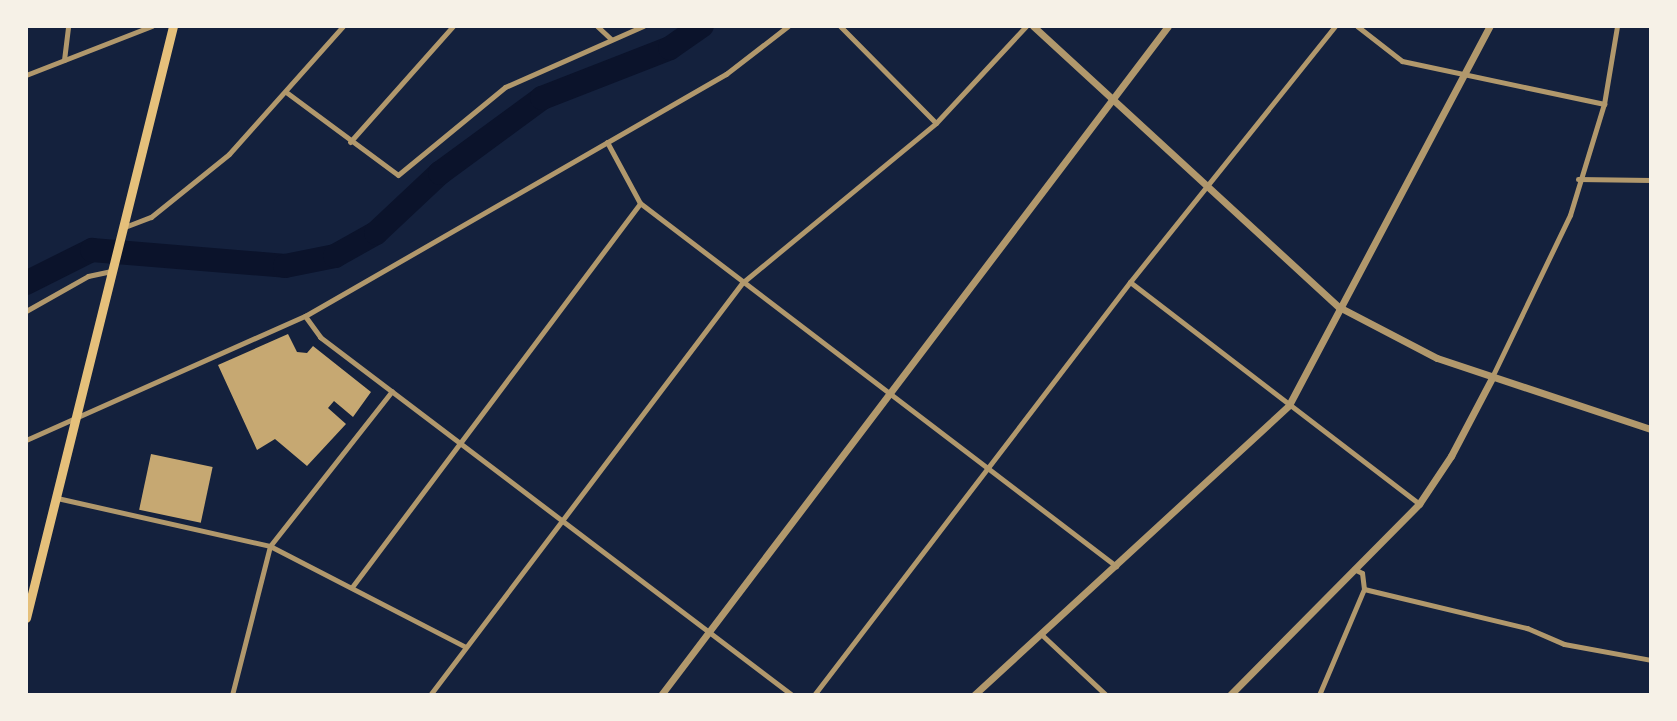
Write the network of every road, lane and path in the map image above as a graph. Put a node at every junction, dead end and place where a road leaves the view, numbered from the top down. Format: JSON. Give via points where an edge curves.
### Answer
{"nodes":[{"id":1,"x":68,"y":26,"type":"edge"},
{"id":2,"x":152,"y":26,"type":"edge"},
{"id":3,"x":173,"y":26,"type":"edge"},
{"id":4,"x":343,"y":26,"type":"edge"},
{"id":5,"x":453,"y":26,"type":"edge"},
{"id":6,"x":597,"y":26,"type":"edge"},
{"id":7,"x":643,"y":26,"type":"edge"},
{"id":8,"x":788,"y":26,"type":"edge"},
{"id":9,"x":840,"y":26,"type":"edge"},
{"id":10,"x":1026,"y":26,"type":"edge"},
{"id":11,"x":1033,"y":26,"type":"edge"},
{"id":12,"x":1168,"y":26,"type":"edge"},
{"id":13,"x":1335,"y":26,"type":"edge"},
{"id":14,"x":1357,"y":26,"type":"edge"},
{"id":15,"x":1490,"y":26,"type":"edge"},
{"id":16,"x":1617,"y":26,"type":"edge"},
{"id":17,"x":611,"y":39,"type":"junction"},
{"id":18,"x":64,"y":61,"type":"junction"},
{"id":19,"x":1465,"y":74,"type":"junction"},
{"id":20,"x":26,"y":75,"type":"edge"},
{"id":21,"x":286,"y":92,"type":"junction"},
{"id":22,"x":1115,"y":97,"type":"junction"},
{"id":23,"x":1604,"y":104,"type":"junction"},
{"id":24,"x":936,"y":123,"type":"junction"},
{"id":25,"x":350,"y":142,"type":"junction"},
{"id":26,"x":607,"y":142,"type":"junction"},
{"id":27,"x":1578,"y":179,"type":"junction"},
{"id":28,"x":1651,"y":180,"type":"edge"},
{"id":29,"x":1207,"y":183,"type":"junction"},
{"id":30,"x":640,"y":203,"type":"junction"},
{"id":31,"x":122,"y":230,"type":"junction"},
{"id":32,"x":112,"y":269,"type":"junction"},
{"id":33,"x":1130,"y":282,"type":"junction"},
{"id":34,"x":742,"y":283,"type":"junction"},
{"id":35,"x":1339,"y":307,"type":"junction"},
{"id":36,"x":26,"y":311,"type":"edge"},
{"id":37,"x":305,"y":316,"type":"junction"},
{"id":38,"x":1492,"y":378,"type":"junction"},
{"id":39,"x":392,"y":391,"type":"junction"},
{"id":40,"x":889,"y":395,"type":"junction"},
{"id":41,"x":1289,"y":405,"type":"junction"},
{"id":42,"x":75,"y":419,"type":"junction"},
{"id":43,"x":1651,"y":429,"type":"edge"},
{"id":44,"x":26,"y":440,"type":"edge"},
{"id":45,"x":461,"y":441,"type":"junction"},
{"id":46,"x":987,"y":470,"type":"junction"},
{"id":47,"x":55,"y":497,"type":"junction"},
{"id":48,"x":1419,"y":504,"type":"junction"},
{"id":49,"x":564,"y":520,"type":"junction"},
{"id":50,"x":270,"y":546,"type":"junction"},
{"id":51,"x":1116,"y":566,"type":"junction"},
{"id":52,"x":1353,"y":569,"type":"junction"},
{"id":53,"x":352,"y":587,"type":"junction"},
{"id":54,"x":1364,"y":589,"type":"junction"},
{"id":55,"x":26,"y":618,"type":"edge"},
{"id":56,"x":708,"y":633,"type":"junction"},
{"id":57,"x":1041,"y":634,"type":"junction"},
{"id":58,"x":466,"y":647,"type":"junction"},
{"id":59,"x":1651,"y":660,"type":"edge"},
{"id":60,"x":232,"y":695,"type":"edge"},
{"id":61,"x":430,"y":695,"type":"edge"},
{"id":62,"x":661,"y":695,"type":"edge"},
{"id":63,"x":792,"y":695,"type":"edge"},
{"id":64,"x":814,"y":695,"type":"edge"},
{"id":65,"x":974,"y":695,"type":"edge"},
{"id":66,"x":1106,"y":695,"type":"edge"},
{"id":67,"x":1230,"y":695,"type":"edge"},
{"id":68,"x":1319,"y":695,"type":"edge"}],
"edges":[{"from":1,"to":18,"type":"street"},
{"from":2,"to":18,"type":"street"},
{"from":3,"to":31,"type":"highway"},
{"from":4,"to":21,"type":"street"},
{"from":5,"to":25,"type":"street"},
{"from":6,"to":17,"type":"street"},
{"from":7,"to":17,"type":"street"},
{"from":8,"to":26,"type":"street","via":[[726,74]]},
{"from":9,"to":24,"type":"street"},
{"from":10,"to":24,"type":"street"},
{"from":11,"to":22,"type":"street"},
{"from":12,"to":22,"type":"street"},
{"from":13,"to":29,"type":"street"},
{"from":14,"to":19,"type":"street","via":[[1402,61]]},
{"from":15,"to":19,"type":"street"},
{"from":16,"to":23,"type":"street"},
{"from":17,"to":25,"type":"street","via":[[505,87],[398,175]]},
{"from":18,"to":20,"type":"street"},
{"from":19,"to":23,"type":"street"},
{"from":19,"to":35,"type":"street"},
{"from":21,"to":25,"type":"street"},
{"from":21,"to":31,"type":"street","via":[[229,154],[151,217]]},
{"from":22,"to":29,"type":"street"},
{"from":22,"to":40,"type":"street"},
{"from":23,"to":27,"type":"street"},
{"from":24,"to":34,"type":"street"},
{"from":26,"to":30,"type":"street"},
{"from":26,"to":37,"type":"street"},
{"from":27,"to":28,"type":"street"},
{"from":27,"to":38,"type":"street","via":[[1570,215]]},
{"from":29,"to":33,"type":"street"},
{"from":29,"to":35,"type":"street"},
{"from":30,"to":34,"type":"street"},
{"from":30,"to":45,"type":"street"},
{"from":31,"to":32,"type":"highway"},
{"from":32,"to":36,"type":"street","via":[[88,276]]},
{"from":32,"to":42,"type":"highway"},
{"from":33,"to":41,"type":"street"},
{"from":33,"to":46,"type":"street"},
{"from":34,"to":40,"type":"street"},
{"from":34,"to":49,"type":"street"},
{"from":35,"to":38,"type":"street","via":[[1437,358]]},
{"from":35,"to":41,"type":"street"},
{"from":37,"to":39,"type":"street","via":[[320,337]]},
{"from":37,"to":42,"type":"street"},
{"from":38,"to":43,"type":"street"},
{"from":38,"to":48,"type":"street"},
{"from":39,"to":45,"type":"street"},
{"from":39,"to":50,"type":"street"},
{"from":40,"to":46,"type":"street"},
{"from":40,"to":56,"type":"street"},
{"from":41,"to":48,"type":"street"},
{"from":41,"to":51,"type":"street"},
{"from":42,"to":44,"type":"street"},
{"from":42,"to":47,"type":"highway"},
{"from":45,"to":49,"type":"street"},
{"from":45,"to":53,"type":"street"},
{"from":46,"to":51,"type":"street"},
{"from":46,"to":64,"type":"street"},
{"from":47,"to":50,"type":"street"},
{"from":47,"to":55,"type":"highway"},
{"from":48,"to":52,"type":"street"},
{"from":49,"to":56,"type":"street"},
{"from":49,"to":58,"type":"street"},
{"from":50,"to":53,"type":"street"},
{"from":50,"to":60,"type":"street"},
{"from":51,"to":57,"type":"street"},
{"from":52,"to":54,"type":"street","via":[[1362,573]]},
{"from":52,"to":67,"type":"street"},
{"from":53,"to":58,"type":"street"},
{"from":54,"to":59,"type":"street","via":[[1527,628],[1564,644]]},
{"from":54,"to":68,"type":"street"},
{"from":56,"to":62,"type":"street"},
{"from":56,"to":63,"type":"street"},
{"from":57,"to":65,"type":"street"},
{"from":57,"to":66,"type":"street"},
{"from":58,"to":61,"type":"street"}]}
